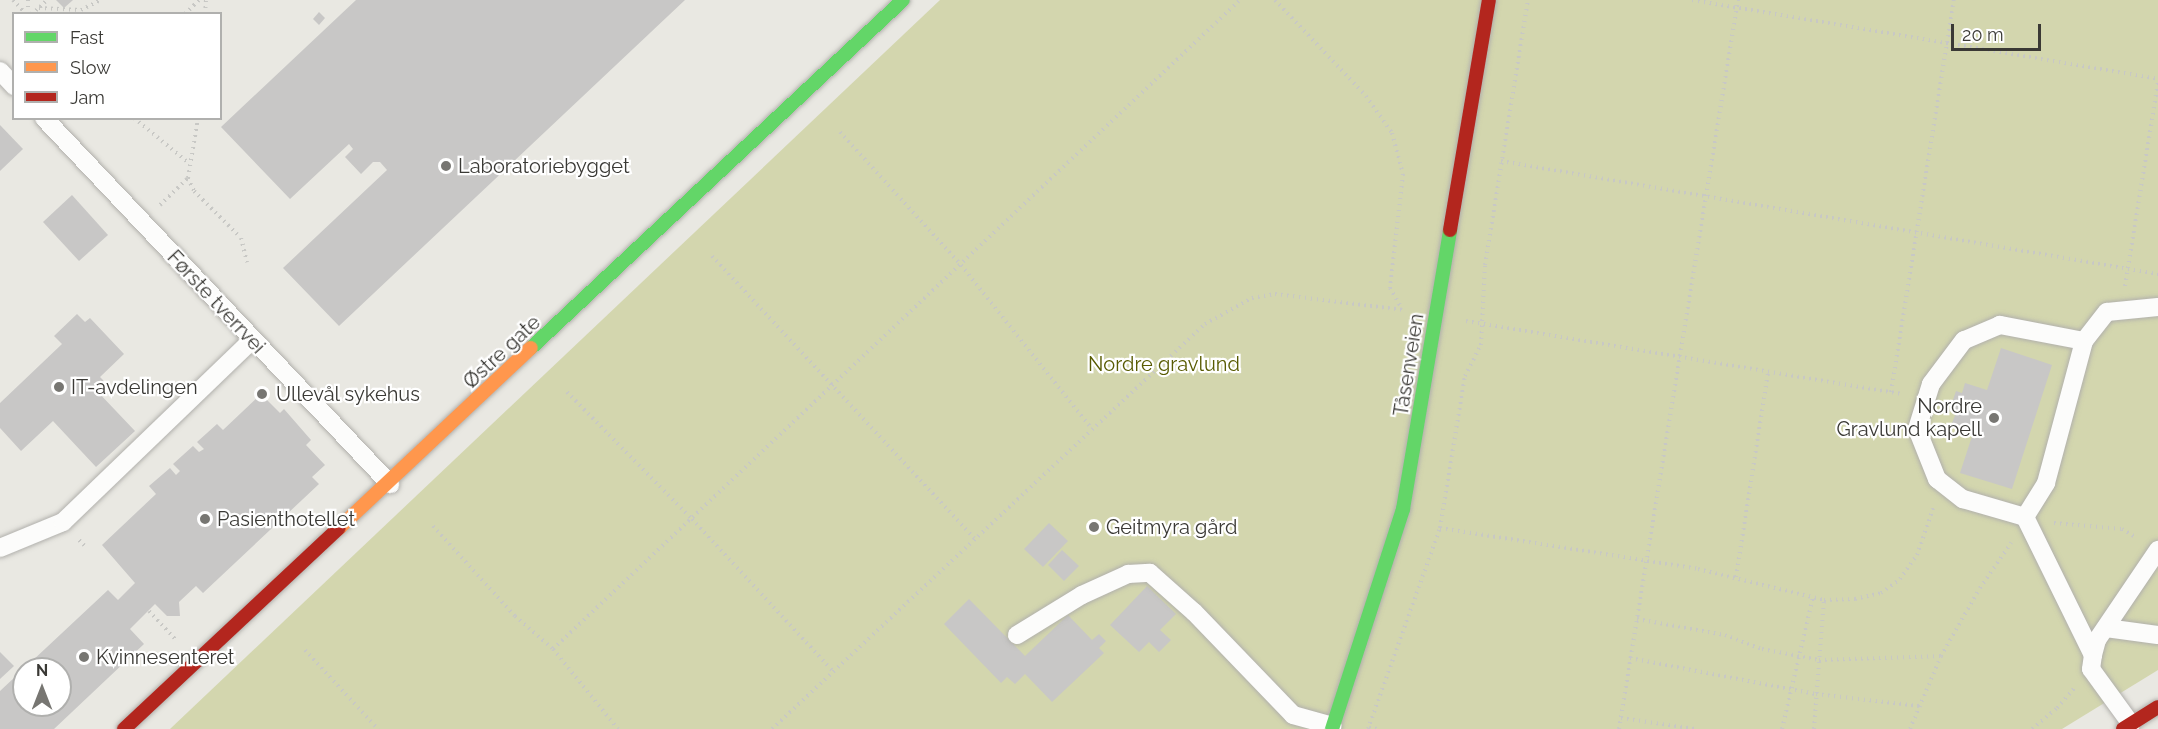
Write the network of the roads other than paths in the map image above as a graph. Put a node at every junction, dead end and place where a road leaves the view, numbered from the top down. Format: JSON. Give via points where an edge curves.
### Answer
{"nodes":[{"id":1,"x":903,"y":0,"type":"edge"},
{"id":2,"x":1489,"y":0,"type":"edge"},
{"id":3,"x":0,"y":71,"type":"edge"},
{"id":4,"x":12,"y":84,"type":"edge"},
{"id":5,"x":46,"y":120,"type":"edge"},
{"id":6,"x":2158,"y":307,"type":"edge"},
{"id":7,"x":252,"y":340,"type":"junction"},
{"id":8,"x":2084,"y":341,"type":"junction"},
{"id":9,"x":390,"y":484,"type":"junction"},
{"id":10,"x":2027,"y":523,"type":"junction"},
{"id":11,"x":0,"y":548,"type":"edge"},
{"id":12,"x":2158,"y":550,"type":"edge"},
{"id":13,"x":2106,"y":628,"type":"junction"},
{"id":14,"x":1017,"y":635,"type":"dead end"},
{"id":15,"x":2158,"y":635,"type":"edge"},
{"id":16,"x":2092,"y":662,"type":"junction"},
{"id":17,"x":2158,"y":707,"type":"edge"},
{"id":18,"x":2127,"y":727,"type":"edge"},
{"id":19,"x":1333,"y":728,"type":"edge"},
{"id":20,"x":124,"y":729,"type":"edge"}],
"edges":[{"from":1,"to":9,"type":"street","name":"Østre gate"},
{"from":2,"to":19,"type":"street","name":"Tåsenveien","via":[[1402,509]]},
{"from":3,"to":4,"type":"lane"},
{"from":5,"to":7,"type":"lane","name":"Første tverrvei"},
{"from":6,"to":8,"type":"lane","via":[[2107,312]]},
{"from":7,"to":9,"type":"lane","name":"Første tverrvei"},
{"from":7,"to":11,"type":"lane","via":[[63,522]]},
{"from":8,"to":10,"type":"lane","via":[[2046,483]]},
{"from":8,"to":10,"type":"lane","via":[[2001,326],[1964,340],[1931,384],[1926,399],[1917,429],[1937,479],[1963,499]]},
{"from":9,"to":20,"type":"street","name":"Østre gate"},
{"from":10,"to":16,"type":"lane"},
{"from":12,"to":13,"type":"lane"},
{"from":13,"to":15,"type":"lane"},
{"from":13,"to":16,"type":"lane"},
{"from":14,"to":19,"type":"lane","via":[[1082,595],[1128,574],[1150,573],[1194,612],[1293,714]]},
{"from":16,"to":18,"type":"lane"},
{"from":17,"to":18,"type":"street"}]}
